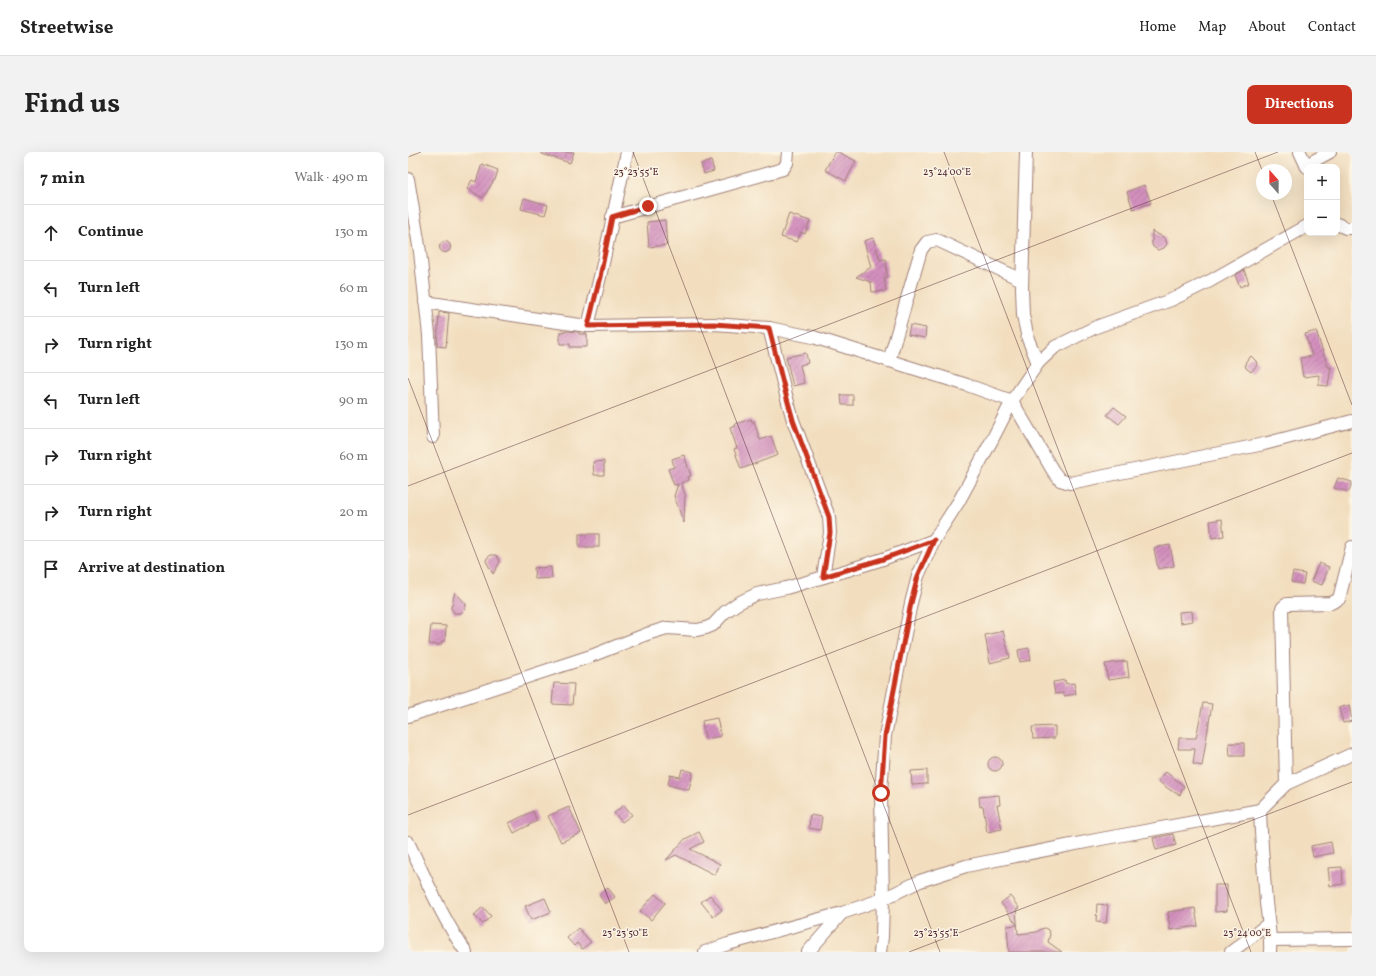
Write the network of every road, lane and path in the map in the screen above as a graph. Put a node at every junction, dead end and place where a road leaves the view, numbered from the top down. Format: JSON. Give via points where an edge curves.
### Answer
{"nodes":[{"id":1,"x":627,"y":152,"type":"edge"},
{"id":2,"x":788,"y":152,"type":"edge"},
{"id":3,"x":1026,"y":152,"type":"edge"},
{"id":4,"x":1300,"y":152,"type":"edge"},
{"id":5,"x":1330,"y":152,"type":"edge"},
{"id":6,"x":1306,"y":164,"type":"edge"},
{"id":7,"x":1310,"y":164,"type":"edge"},
{"id":8,"x":408,"y":179,"type":"edge"},
{"id":9,"x":612,"y":217,"type":"junction"},
{"id":10,"x":1340,"y":225,"type":"edge"},
{"id":11,"x":1304,"y":228,"type":"edge"},
{"id":12,"x":1352,"y":228,"type":"edge"},
{"id":13,"x":1022,"y":280,"type":"junction"},
{"id":14,"x":425,"y":302,"type":"junction"},
{"id":15,"x":588,"y":326,"type":"junction"},
{"id":16,"x":769,"y":328,"type":"junction"},
{"id":17,"x":889,"y":361,"type":"junction"},
{"id":18,"x":1038,"y":363,"type":"junction"},
{"id":19,"x":1012,"y":401,"type":"junction"},
{"id":20,"x":1352,"y":421,"type":"edge"},
{"id":21,"x":433,"y":437,"type":"dead end"},
{"id":22,"x":934,"y":540,"type":"junction"},
{"id":23,"x":1352,"y":547,"type":"edge"},
{"id":24,"x":823,"y":577,"type":"junction"},
{"id":25,"x":408,"y":716,"type":"edge"},
{"id":26,"x":1352,"y":754,"type":"edge"},
{"id":27,"x":1286,"y":784,"type":"junction"},
{"id":28,"x":1260,"y":810,"type":"junction"},
{"id":29,"x":408,"y":842,"type":"edge"},
{"id":30,"x":882,"y":899,"type":"junction"},
{"id":31,"x":842,"y":913,"type":"junction"},
{"id":32,"x":1268,"y":924,"type":"junction"},
{"id":33,"x":1352,"y":939,"type":"edge"},
{"id":34,"x":1270,"y":946,"type":"edge"},
{"id":35,"x":466,"y":952,"type":"edge"},
{"id":36,"x":705,"y":952,"type":"edge"},
{"id":37,"x":808,"y":952,"type":"edge"},
{"id":38,"x":880,"y":952,"type":"edge"},
{"id":39,"x":1231,"y":952,"type":"edge"}],
"edges":[{"from":1,"to":9,"type":"street"},
{"from":2,"to":9,"type":"street","via":[[787,164],[783,169]]},
{"from":3,"to":13,"type":"street"},
{"from":4,"to":6,"type":"street"},
{"from":5,"to":7,"type":"street"},
{"from":8,"to":14,"type":"street"},
{"from":9,"to":15,"type":"street"},
{"from":10,"to":12,"type":"street"},
{"from":11,"to":18,"type":"street","via":[[1171,300],[1096,327],[1055,347]]},
{"from":13,"to":17,"type":"street","via":[[937,240],[927,242],[921,250]]},
{"from":13,"to":18,"type":"street","via":[[1023,315],[1028,339]]},
{"from":14,"to":15,"type":"street"},
{"from":14,"to":21,"type":"street","via":[[429,335]]},
{"from":15,"to":16,"type":"street","via":[[714,324]]},
{"from":16,"to":17,"type":"street","via":[[813,337]]},
{"from":16,"to":24,"type":"street","via":[[793,420],[829,517],[830,533]]},
{"from":17,"to":19,"type":"street","via":[[967,384]]},
{"from":18,"to":19,"type":"street"},
{"from":19,"to":20,"type":"street","via":[[1053,471],[1060,480],[1070,483],[1264,444]]},
{"from":19,"to":22,"type":"street","via":[[959,501]]},
{"from":22,"to":24,"type":"street"},
{"from":22,"to":30,"type":"street","via":[[918,576],[911,603],[885,736],[881,793]]},
{"from":23,"to":27,"type":"street","via":[[1339,599],[1331,603],[1287,604],[1282,609]]},
{"from":24,"to":25,"type":"street","via":[[757,594],[738,603],[706,628],[667,628],[552,670]]},
{"from":26,"to":27,"type":"street"},
{"from":27,"to":28,"type":"street"},
{"from":28,"to":30,"type":"street","via":[[966,866],[920,881]]},
{"from":28,"to":32,"type":"street"},
{"from":29,"to":35,"type":"street","via":[[438,906]]},
{"from":30,"to":31,"type":"street"},
{"from":30,"to":38,"type":"street"},
{"from":31,"to":36,"type":"street"},
{"from":31,"to":37,"type":"street"},
{"from":32,"to":34,"type":"street"},
{"from":32,"to":39,"type":"street"},
{"from":33,"to":34,"type":"street"}]}
